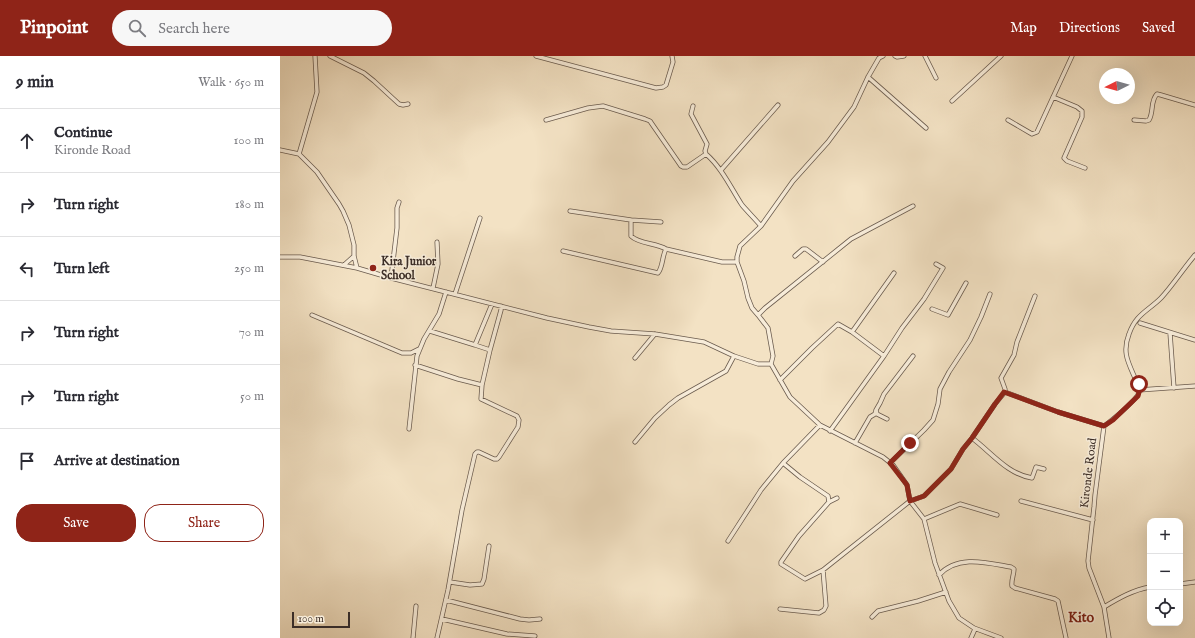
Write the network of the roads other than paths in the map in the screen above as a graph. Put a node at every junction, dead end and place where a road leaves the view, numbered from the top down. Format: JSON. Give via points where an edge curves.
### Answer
{"nodes":[{"id":1,"x":314,"y":56,"type":"edge"},
{"id":2,"x":330,"y":56,"type":"edge"},
{"id":3,"x":536,"y":56,"type":"edge"},
{"id":4,"x":672,"y":56,"type":"edge"},
{"id":5,"x":895,"y":56,"type":"edge"},
{"id":6,"x":904,"y":56,"type":"edge"},
{"id":7,"x":925,"y":56,"type":"edge"},
{"id":8,"x":1001,"y":56,"type":"edge"},
{"id":9,"x":1072,"y":56,"type":"edge"},
{"id":10,"x":880,"y":57,"type":"edge"},
{"id":11,"x":868,"y":76,"type":"junction"},
{"id":12,"x":936,"y":78,"type":"dead end"},
{"id":13,"x":1053,"y":98,"type":"junction"},
{"id":14,"x":952,"y":101,"type":"dead end"},
{"id":15,"x":408,"y":104,"type":"dead end"},
{"id":16,"x":778,"y":105,"type":"dead end"},
{"id":17,"x":1195,"y":105,"type":"edge"},
{"id":18,"x":693,"y":106,"type":"dead end"},
{"id":19,"x":546,"y":120,"type":"dead end"},
{"id":20,"x":1008,"y":120,"type":"dead end"},
{"id":21,"x":1134,"y":120,"type":"dead end"},
{"id":22,"x":926,"y":128,"type":"dead end"},
{"id":23,"x":280,"y":150,"type":"edge"},
{"id":24,"x":299,"y":154,"type":"junction"},
{"id":25,"x":706,"y":154,"type":"junction"},
{"id":26,"x":1085,"y":168,"type":"dead end"},
{"id":27,"x":721,"y":170,"type":"junction"},
{"id":28,"x":398,"y":202,"type":"dead end"},
{"id":29,"x":913,"y":206,"type":"dead end"},
{"id":30,"x":570,"y":211,"type":"dead end"},
{"id":31,"x":480,"y":218,"type":"dead end"},
{"id":32,"x":631,"y":220,"type":"junction"},
{"id":33,"x":661,"y":222,"type":"dead end"},
{"id":34,"x":761,"y":226,"type":"junction"},
{"id":35,"x":437,"y":242,"type":"dead end"},
{"id":36,"x":666,"y":249,"type":"junction"},
{"id":37,"x":563,"y":251,"type":"dead end"},
{"id":38,"x":1195,"y":255,"type":"edge"},
{"id":39,"x":280,"y":256,"type":"edge"},
{"id":40,"x":354,"y":256,"type":"junction"},
{"id":41,"x":795,"y":256,"type":"dead end"},
{"id":42,"x":737,"y":262,"type":"junction"},
{"id":43,"x":823,"y":262,"type":"junction"},
{"id":44,"x":936,"y":264,"type":"dead end"},
{"id":45,"x":344,"y":266,"type":"junction"},
{"id":46,"x":357,"y":268,"type":"junction"},
{"id":47,"x":894,"y":273,"type":"dead end"},
{"id":48,"x":391,"y":278,"type":"junction"},
{"id":49,"x":966,"y":283,"type":"dead end"},
{"id":50,"x":433,"y":288,"type":"junction"},
{"id":51,"x":446,"y":292,"type":"junction"},
{"id":52,"x":455,"y":294,"type":"junction"},
{"id":53,"x":990,"y":294,"type":"dead end"},
{"id":54,"x":1035,"y":296,"type":"dead end"},
{"id":55,"x":492,"y":304,"type":"junction"},
{"id":56,"x":501,"y":306,"type":"junction"},
{"id":57,"x":932,"y":309,"type":"dead end"},
{"id":58,"x":312,"y":315,"type":"dead end"},
{"id":59,"x":758,"y":315,"type":"junction"},
{"id":60,"x":1140,"y":323,"type":"dead end"},
{"id":61,"x":430,"y":331,"type":"junction"},
{"id":62,"x":852,"y":332,"type":"junction"},
{"id":63,"x":1170,"y":333,"type":"junction"},
{"id":64,"x":655,"y":334,"type":"junction"},
{"id":65,"x":1195,"y":340,"type":"edge"},
{"id":66,"x":475,"y":345,"type":"junction"},
{"id":67,"x":419,"y":349,"type":"junction"},
{"id":68,"x":490,"y":350,"type":"junction"},
{"id":69,"x":734,"y":356,"type":"junction"},
{"id":70,"x":884,"y":356,"type":"junction"},
{"id":71,"x":913,"y":356,"type":"dead end"},
{"id":72,"x":635,"y":358,"type":"dead end"},
{"id":73,"x":771,"y":364,"type":"junction"},
{"id":74,"x":415,"y":365,"type":"junction"},
{"id":75,"x":780,"y":380,"type":"junction"},
{"id":76,"x":482,"y":385,"type":"junction"},
{"id":77,"x":1195,"y":386,"type":"edge"},
{"id":78,"x":1174,"y":388,"type":"junction"},
{"id":79,"x":1139,"y":390,"type":"junction"},
{"id":80,"x":1004,"y":392,"type":"junction"},
{"id":81,"x":876,"y":410,"type":"junction"},
{"id":82,"x":887,"y":419,"type":"dead end"},
{"id":83,"x":820,"y":425,"type":"junction"},
{"id":84,"x":1104,"y":426,"type":"junction"},
{"id":85,"x":409,"y":429,"type":"dead end"},
{"id":86,"x":830,"y":431,"type":"junction"},
{"id":87,"x":972,"y":438,"type":"junction"},
{"id":88,"x":635,"y":442,"type":"dead end"},
{"id":89,"x":855,"y":443,"type":"junction"},
{"id":90,"x":783,"y":463,"type":"junction"},
{"id":91,"x":890,"y":463,"type":"junction"},
{"id":92,"x":1044,"y":469,"type":"dead end"},
{"id":93,"x":837,"y":498,"type":"dead end"},
{"id":94,"x":910,"y":501,"type":"junction"},
{"id":95,"x":1021,"y":501,"type":"dead end"},
{"id":96,"x":829,"y":502,"type":"junction"},
{"id":97,"x":997,"y":515,"type":"dead end"},
{"id":98,"x":924,"y":519,"type":"junction"},
{"id":99,"x":1093,"y":520,"type":"junction"},
{"id":100,"x":728,"y":541,"type":"dead end"},
{"id":101,"x":489,"y":546,"type":"dead end"},
{"id":102,"x":823,"y":570,"type":"junction"},
{"id":103,"x":940,"y":575,"type":"junction"},
{"id":104,"x":450,"y":582,"type":"junction"},
{"id":105,"x":1195,"y":582,"type":"edge"},
{"id":106,"x":1183,"y":584,"type":"edge"},
{"id":107,"x":1147,"y":588,"type":"edge"},
{"id":108,"x":946,"y":592,"type":"junction"},
{"id":109,"x":446,"y":600,"type":"junction"},
{"id":110,"x":416,"y":606,"type":"dead end"},
{"id":111,"x":1104,"y":607,"type":"junction"},
{"id":112,"x":780,"y":609,"type":"dead end"},
{"id":113,"x":872,"y":616,"type":"dead end"},
{"id":114,"x":442,"y":619,"type":"junction"},
{"id":115,"x":540,"y":619,"type":"dead end"},
{"id":116,"x":975,"y":629,"type":"junction"},
{"id":117,"x":535,"y":636,"type":"dead end"},
{"id":118,"x":413,"y":638,"type":"edge"},
{"id":119,"x":437,"y":638,"type":"edge"},
{"id":120,"x":970,"y":638,"type":"edge"},
{"id":121,"x":1001,"y":638,"type":"edge"},
{"id":122,"x":1066,"y":638,"type":"edge"},
{"id":123,"x":1110,"y":638,"type":"edge"}],
"edges":[{"from":1,"to":24,"type":"street","via":[[316,92]]},
{"from":2,"to":15,"type":"street","via":[[364,74],[399,104]]},
{"from":3,"to":4,"type":"street","via":[[656,88],[663,87],[668,81]]},
{"from":5,"to":6,"type":"street"},
{"from":7,"to":12,"type":"street"},
{"from":8,"to":14,"type":"street"},
{"from":9,"to":13,"type":"street"},
{"from":10,"to":11,"type":"street"},
{"from":11,"to":22,"type":"street"},
{"from":11,"to":34,"type":"street","via":[[854,107],[828,142],[793,181]]},
{"from":13,"to":20,"type":"street","via":[[1035,134]]},
{"from":13,"to":26,"type":"street","via":[[1082,111],[1082,117],[1064,158]]},
{"from":16,"to":27,"type":"street"},
{"from":17,"to":21,"type":"street","via":[[1157,94],[1153,99],[1149,120]]},
{"from":18,"to":25,"type":"street","via":[[692,114],[707,144]]},
{"from":19,"to":25,"type":"street","via":[[603,106],[650,121],[683,167]]},
{"from":23,"to":24,"type":"street"},
{"from":24,"to":40,"type":"street","via":[[317,172],[341,207],[349,225]]},
{"from":25,"to":27,"type":"street"},
{"from":27,"to":34,"type":"street","via":[[744,206]]},
{"from":28,"to":48,"type":"street"},
{"from":29,"to":43,"type":"street","via":[[851,239]]},
{"from":30,"to":32,"type":"street"},
{"from":31,"to":52,"type":"street"},
{"from":32,"to":33,"type":"street"},
{"from":32,"to":36,"type":"street","via":[[631,236]]},
{"from":34,"to":42,"type":"street","via":[[740,246]]},
{"from":35,"to":50,"type":"street","via":[[438,264]]},
{"from":36,"to":37,"type":"street","via":[[658,273]]},
{"from":36,"to":42,"type":"street","via":[[722,262]]},
{"from":38,"to":79,"type":"street","via":[[1160,299],[1140,314],[1129,334],[1125,352],[1139,384]]},
{"from":39,"to":45,"type":"street","via":[[300,256]]},
{"from":40,"to":45,"type":"street"},
{"from":40,"to":46,"type":"street"},
{"from":41,"to":43,"type":"street","via":[[806,249]]},
{"from":42,"to":59,"type":"street","via":[[748,298]]},
{"from":43,"to":59,"type":"street"},
{"from":44,"to":70,"type":"street","via":[[943,268]]},
{"from":45,"to":46,"type":"street"},
{"from":46,"to":48,"type":"street"},
{"from":47,"to":62,"type":"street"},
{"from":48,"to":50,"type":"street"},
{"from":49,"to":57,"type":"street","via":[[948,315]]},
{"from":50,"to":51,"type":"street"},
{"from":51,"to":52,"type":"street"},
{"from":51,"to":61,"type":"street"},
{"from":52,"to":55,"type":"street"},
{"from":53,"to":91,"type":"street","via":[[970,340],[940,389],[933,420]]},
{"from":54,"to":80,"type":"street","via":[[1014,355],[1001,378]]},
{"from":55,"to":56,"type":"street"},
{"from":55,"to":66,"type":"street"},
{"from":56,"to":64,"type":"street","via":[[611,331]]},
{"from":56,"to":68,"type":"street"},
{"from":58,"to":67,"type":"street","via":[[402,353],[411,353]]},
{"from":59,"to":73,"type":"street","via":[[768,328],[773,356]]},
{"from":60,"to":63,"type":"street"},
{"from":61,"to":66,"type":"street"},
{"from":61,"to":67,"type":"street"},
{"from":62,"to":70,"type":"street"},
{"from":62,"to":75,"type":"street","via":[[838,324]]},
{"from":63,"to":65,"type":"street"},
{"from":63,"to":78,"type":"street"},
{"from":64,"to":69,"type":"street","via":[[704,342]]},
{"from":64,"to":72,"type":"street"},
{"from":66,"to":68,"type":"street"},
{"from":67,"to":74,"type":"street"},
{"from":68,"to":76,"type":"street"},
{"from":69,"to":73,"type":"street","via":[[758,364]]},
{"from":69,"to":88,"type":"street","via":[[726,371],[673,401]]},
{"from":70,"to":86,"type":"street"},
{"from":71,"to":81,"type":"street","via":[[884,394]]},
{"from":73,"to":75,"type":"street"},
{"from":74,"to":76,"type":"street"},
{"from":74,"to":85,"type":"street"},
{"from":75,"to":83,"type":"street","via":[[790,397]]},
{"from":76,"to":104,"type":"street","via":[[481,399],[517,416],[519,424],[497,459],[479,452],[475,454],[462,510]]},
{"from":77,"to":78,"type":"street"},
{"from":78,"to":79,"type":"street"},
{"from":79,"to":84,"type":"street","name":"Kironde Road","via":[[1138,396]]},
{"from":80,"to":84,"type":"street"},
{"from":80,"to":87,"type":"street"},
{"from":81,"to":82,"type":"street"},
{"from":81,"to":89,"type":"street"},
{"from":83,"to":86,"type":"street"},
{"from":83,"to":90,"type":"street"},
{"from":84,"to":99,"type":"street","name":"Kironde Road"},
{"from":86,"to":89,"type":"street"},
{"from":87,"to":92,"type":"street","via":[[1009,469],[1022,476],[1032,478],[1036,467]]},
{"from":87,"to":94,"type":"street","via":[[951,469],[924,496]]},
{"from":89,"to":91,"type":"street"},
{"from":90,"to":96,"type":"street","via":[[828,496]]},
{"from":90,"to":100,"type":"street"},
{"from":91,"to":94,"type":"street","via":[[907,485]]},
{"from":93,"to":96,"type":"street"},
{"from":94,"to":98,"type":"street"},
{"from":94,"to":102,"type":"street"},
{"from":95,"to":99,"type":"street"},
{"from":96,"to":102,"type":"street","via":[[799,536],[781,562],[805,579]]},
{"from":97,"to":98,"type":"street","via":[[960,504]]},
{"from":98,"to":103,"type":"street"},
{"from":99,"to":111,"type":"street","name":"Kironde Road","via":[[1088,561]]},
{"from":101,"to":104,"type":"street","via":[[482,584]]},
{"from":102,"to":112,"type":"street","via":[[826,606],[824,610],[819,613]]},
{"from":103,"to":108,"type":"street"},
{"from":103,"to":122,"type":"street","via":[[950,566],[967,562],[1011,567],[1014,569],[1012,586],[1058,602]]},
{"from":104,"to":109,"type":"street"},
{"from":105,"to":106,"type":"street"},
{"from":107,"to":111,"type":"street","via":[[1130,592]]},
{"from":108,"to":113,"type":"street","via":[[878,611]]},
{"from":108,"to":116,"type":"street","via":[[959,618]]},
{"from":109,"to":114,"type":"street"},
{"from":109,"to":115,"type":"street","via":[[520,619]]},
{"from":110,"to":118,"type":"street"},
{"from":111,"to":123,"type":"street","name":"Kironde Road"},
{"from":114,"to":117,"type":"street","via":[[507,634]]},
{"from":114,"to":119,"type":"street"},
{"from":116,"to":120,"type":"street"},
{"from":116,"to":121,"type":"street"}]}
